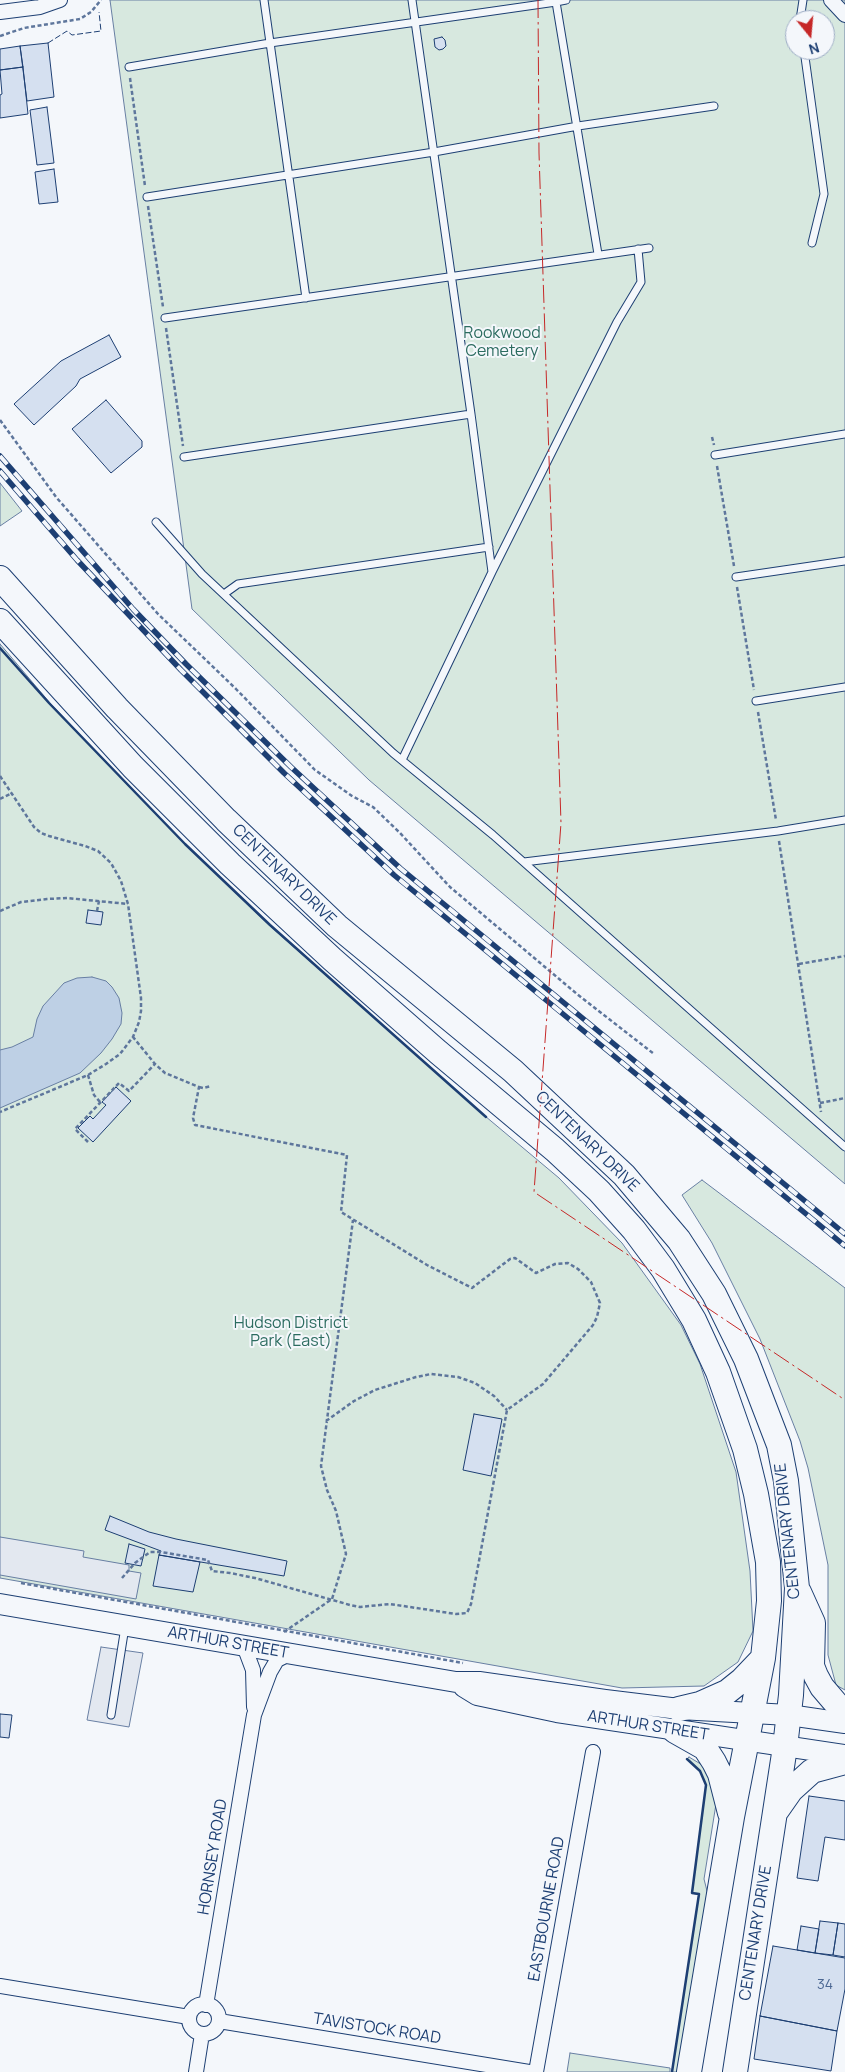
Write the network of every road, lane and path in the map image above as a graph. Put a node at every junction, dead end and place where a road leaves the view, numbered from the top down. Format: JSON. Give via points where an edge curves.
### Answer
{"nodes":[{"id":1,"x":60,"y":0,"type":"edge"},
{"id":2,"x":101,"y":0,"type":"edge"},
{"id":3,"x":264,"y":0,"type":"edge"},
{"id":4,"x":412,"y":0,"type":"edge"},
{"id":5,"x":566,"y":0,"type":"edge"},
{"id":6,"x":831,"y":0,"type":"edge"},
{"id":7,"x":556,"y":1,"type":"edge"},
{"id":8,"x":0,"y":12,"type":"edge"},
{"id":9,"x":844,"y":13,"type":"edge"},
{"id":10,"x":415,"y":21,"type":"junction"},
{"id":11,"x":0,"y":36,"type":"edge"},
{"id":12,"x":270,"y":43,"type":"junction"},
{"id":13,"x":805,"y":60,"type":"edge"},
{"id":14,"x":129,"y":67,"type":"joint"},
{"id":15,"x":714,"y":106,"type":"dead end"},
{"id":16,"x":578,"y":126,"type":"junction"},
{"id":17,"x":434,"y":152,"type":"junction"},
{"id":18,"x":289,"y":175,"type":"junction"},
{"id":19,"x":147,"y":197,"type":"junction"},
{"id":20,"x":812,"y":243,"type":"dead end"},
{"id":21,"x":649,"y":248,"type":"dead end"},
{"id":22,"x":638,"y":249,"type":"junction"},
{"id":23,"x":598,"y":254,"type":"junction"},
{"id":24,"x":451,"y":276,"type":"junction"},
{"id":25,"x":306,"y":298,"type":"junction"},
{"id":26,"x":165,"y":318,"type":"junction"},
{"id":27,"x":471,"y":414,"type":"junction"},
{"id":28,"x":0,"y":420,"type":"edge"},
{"id":29,"x":845,"y":434,"type":"edge"},
{"id":30,"x":712,"y":437,"type":"dead end"},
{"id":31,"x":715,"y":455,"type":"junction"},
{"id":32,"x":184,"y":457,"type":"joint"},
{"id":33,"x":156,"y":522,"type":"dead end"},
{"id":34,"x":489,"y":546,"type":"junction"},
{"id":35,"x":845,"y":561,"type":"edge"},
{"id":36,"x":492,"y":572,"type":"junction"},
{"id":37,"x":736,"y":577,"type":"junction"},
{"id":38,"x":0,"y":578,"type":"edge"},
{"id":39,"x":224,"y":594,"type":"junction"},
{"id":40,"x":0,"y":621,"type":"edge"},
{"id":41,"x":845,"y":687,"type":"edge"},
{"id":42,"x":756,"y":701,"type":"junction"},
{"id":43,"x":402,"y":760,"type":"junction"},
{"id":44,"x":0,"y":776,"type":"edge"},
{"id":45,"x":12,"y":794,"type":"junction"},
{"id":46,"x":0,"y":800,"type":"edge"},
{"id":47,"x":845,"y":820,"type":"edge"},
{"id":48,"x":778,"y":831,"type":"junction"},
{"id":49,"x":524,"y":862,"type":"junction"},
{"id":50,"x":98,"y":901,"type":"junction"},
{"id":51,"x":128,"y":904,"type":"junction"},
{"id":52,"x":0,"y":911,"type":"edge"},
{"id":53,"x":98,"y":911,"type":"dead end"},
{"id":54,"x":845,"y":956,"type":"edge"},
{"id":55,"x":798,"y":964,"type":"junction"},
{"id":56,"x":133,"y":1037,"type":"junction"},
{"id":57,"x":654,"y":1054,"type":"dead end"},
{"id":58,"x":155,"y":1064,"type":"junction"},
{"id":59,"x":88,"y":1075,"type":"junction"},
{"id":60,"x":211,"y":1086,"type":"dead end"},
{"id":61,"x":199,"y":1087,"type":"junction"},
{"id":62,"x":845,"y":1098,"type":"edge"},
{"id":63,"x":100,"y":1102,"type":"junction"},
{"id":64,"x":820,"y":1103,"type":"junction"},
{"id":65,"x":0,"y":1112,"type":"edge"},
{"id":66,"x":824,"y":1128,"type":"junction"},
{"id":67,"x":88,"y":1142,"type":"dead end"},
{"id":68,"x":845,"y":1147,"type":"edge"},
{"id":69,"x":353,"y":1220,"type":"junction"},
{"id":70,"x":507,"y":1410,"type":"junction"},
{"id":71,"x":326,"y":1422,"type":"junction"},
{"id":72,"x":122,"y":1578,"type":"dead end"},
{"id":73,"x":21,"y":1583,"type":"dead end"},
{"id":74,"x":797,"y":1588,"type":"junction"},
{"id":75,"x":332,"y":1599,"type":"junction"},
{"id":76,"x":0,"y":1604,"type":"edge"},
{"id":77,"x":126,"y":1625,"type":"junction"},
{"id":78,"x":284,"y":1632,"type":"junction"},
{"id":79,"x":244,"y":1646,"type":"junction"},
{"id":80,"x":289,"y":1654,"type":"junction"},
{"id":81,"x":763,"y":1658,"type":"junction"},
{"id":82,"x":469,"y":1664,"type":"dead end"},
{"id":83,"x":752,"y":1714,"type":"junction"},
{"id":84,"x":845,"y":1714,"type":"edge"},
{"id":85,"x":111,"y":1715,"type":"dead end"},
{"id":86,"x":254,"y":1715,"type":"junction"},
{"id":87,"x":789,"y":1715,"type":"junction"},
{"id":88,"x":677,"y":1720,"type":"junction"},
{"id":89,"x":845,"y":1723,"type":"edge"},
{"id":90,"x":747,"y":1741,"type":"junction"},
{"id":91,"x":785,"y":1747,"type":"junction"},
{"id":92,"x":593,"y":1752,"type":"dead end"},
{"id":93,"x":845,"y":1756,"type":"edge"},
{"id":94,"x":845,"y":1762,"type":"edge"},
{"id":95,"x":775,"y":1814,"type":"junction"},
{"id":96,"x":732,"y":1817,"type":"junction"},
{"id":97,"x":0,"y":1986,"type":"edge"},
{"id":98,"x":206,"y":2004,"type":"junction"},
{"id":99,"x":189,"y":2017,"type":"junction"},
{"id":100,"x":219,"y":2021,"type":"junction"},
{"id":101,"x":202,"y":2034,"type":"junction"},
{"id":102,"x":196,"y":2072,"type":"edge"},
{"id":103,"x":529,"y":2072,"type":"edge"},
{"id":104,"x":536,"y":2072,"type":"edge"},
{"id":105,"x":689,"y":2072,"type":"edge"},
{"id":106,"x":734,"y":2072,"type":"edge"}],
"edges":[{"from":1,"to":8,"type":"street","via":[[40,7]]},
{"from":2,"to":11,"type":"path","via":[[91,12],[80,18],[24,28]]},
{"from":3,"to":12,"type":"lane"},
{"from":4,"to":10,"type":"lane"},
{"from":5,"to":7,"type":"lane"},
{"from":6,"to":9,"type":"street"},
{"from":7,"to":10,"type":"lane"},
{"from":7,"to":16,"type":"lane"},
{"from":10,"to":12,"type":"lane"},
{"from":10,"to":17,"type":"lane"},
{"from":12,"to":14,"type":"lane"},
{"from":12,"to":18,"type":"lane"},
{"from":13,"to":20,"type":"lane","via":[[824,194]]},
{"from":14,"to":19,"type":"path"},
{"from":15,"to":16,"type":"lane"},
{"from":16,"to":17,"type":"lane"},
{"from":16,"to":23,"type":"lane"},
{"from":17,"to":18,"type":"lane"},
{"from":17,"to":24,"type":"lane"},
{"from":18,"to":19,"type":"lane"},
{"from":18,"to":25,"type":"lane"},
{"from":19,"to":26,"type":"path"},
{"from":21,"to":22,"type":"lane"},
{"from":22,"to":23,"type":"lane"},
{"from":22,"to":36,"type":"lane","via":[[641,282],[617,322]]},
{"from":23,"to":24,"type":"lane"},
{"from":24,"to":25,"type":"lane"},
{"from":24,"to":27,"type":"lane"},
{"from":25,"to":26,"type":"lane"},
{"from":26,"to":32,"type":"path"},
{"from":27,"to":32,"type":"lane"},
{"from":27,"to":34,"type":"lane"},
{"from":28,"to":57,"type":"path","via":[[56,497],[158,614],[315,770],[378,812],[450,887]]},
{"from":29,"to":31,"type":"lane"},
{"from":30,"to":31,"type":"path"},
{"from":31,"to":37,"type":"path"},
{"from":33,"to":39,"type":"lane"},
{"from":34,"to":36,"type":"lane"},
{"from":34,"to":39,"type":"lane","via":[[238,584]]},
{"from":35,"to":37,"type":"lane"},
{"from":36,"to":43,"type":"lane"},
{"from":37,"to":42,"type":"path"},
{"from":38,"to":74,"type":"highway","name":"CENTENARY DRIVE","via":[[116,708],[226,820],[337,926],[513,1071],[624,1174],[679,1240],[718,1302],[746,1359],[779,1445]]},
{"from":39,"to":43,"type":"lane"},
{"from":40,"to":81,"type":"highway","name":"CENTENARY DRIVE","via":[[133,767],[230,864],[339,965],[599,1191],[663,1269],[694,1320],[718,1372],[745,1449],[768,1562],[769,1600]]},
{"from":41,"to":42,"type":"lane"},
{"from":42,"to":48,"type":"path"},
{"from":43,"to":49,"type":"lane"},
{"from":44,"to":45,"type":"path"},
{"from":45,"to":46,"type":"path"},
{"from":45,"to":51,"type":"path","via":[[34,827],[41,832],[107,857],[121,881]]},
{"from":47,"to":48,"type":"lane"},
{"from":48,"to":49,"type":"lane"},
{"from":48,"to":55,"type":"path"},
{"from":49,"to":66,"type":"lane"},
{"from":50,"to":51,"type":"path"},
{"from":50,"to":52,"type":"path","via":[[47,899],[21,902]]},
{"from":50,"to":53,"type":"path"},
{"from":51,"to":56,"type":"path","via":[[141,998],[140,1022]]},
{"from":54,"to":55,"type":"path"},
{"from":55,"to":64,"type":"path"},
{"from":56,"to":58,"type":"path"},
{"from":56,"to":59,"type":"path","via":[[120,1054]]},
{"from":58,"to":61,"type":"path","via":[[165,1073]]},
{"from":58,"to":63,"type":"path","via":[[129,1091],[119,1083]]},
{"from":59,"to":63,"type":"path","via":[[94,1095]]},
{"from":59,"to":65,"type":"path"},
{"from":60,"to":61,"type":"path"},
{"from":61,"to":69,"type":"path","via":[[193,1118],[195,1125],[347,1155],[341,1212]]},
{"from":62,"to":64,"type":"path"},
{"from":63,"to":67,"type":"path","via":[[75,1129]]},
{"from":64,"to":66,"type":"path"},
{"from":66,"to":68,"type":"lane"},
{"from":69,"to":70,"type":"path","via":[[469,1288],[510,1259],[520,1261],[536,1273],[555,1264],[568,1263],[591,1282],[600,1303],[593,1325],[543,1384]]},
{"from":69,"to":71,"type":"path"},
{"from":70,"to":71,"type":"path","via":[[475,1383],[431,1374],[375,1390]]},
{"from":70,"to":75,"type":"path","via":[[467,1612],[456,1614],[390,1604],[360,1607]]},
{"from":71,"to":75,"type":"path","via":[[321,1466],[346,1554]]},
{"from":72,"to":75,"type":"path","via":[[150,1552],[161,1552],[208,1560],[212,1571]]},
{"from":73,"to":78,"type":"path"},
{"from":74,"to":84,"type":"highway","via":[[813,1623],[812,1666],[822,1687]]},
{"from":74,"to":87,"type":"highway","name":"CENTENARY DRIVE"},
{"from":75,"to":78,"type":"path"},
{"from":76,"to":77,"type":"main road","name":"ARTHUR STREET"},
{"from":77,"to":79,"type":"main road","name":"ARTHUR STREET"},
{"from":77,"to":85,"type":"lane"},
{"from":78,"to":82,"type":"path"},
{"from":79,"to":80,"type":"main road","name":"ARTHUR STREET"},
{"from":79,"to":86,"type":"street","name":"HORNSEY ROAD","via":[[253,1670]]},
{"from":80,"to":86,"type":"street","name":"HORNSEY ROAD","via":[[277,1660],[270,1672]]},
{"from":80,"to":88,"type":"main road","name":"ARTHUR STREET","via":[[456,1682],[477,1695],[557,1712]]},
{"from":81,"to":83,"type":"highway","name":"CENTENARY DRIVE"},
{"from":81,"to":88,"type":"highway","via":[[727,1692],[700,1704]]},
{"from":83,"to":87,"type":"main road","name":"ARTHUR STREET"},
{"from":83,"to":88,"type":"main road","name":"ARTHUR STREET"},
{"from":83,"to":90,"type":"highway","name":"CENTENARY DRIVE"},
{"from":86,"to":98,"type":"street","name":"HORNSEY ROAD"},
{"from":87,"to":89,"type":"main road","name":"ARTHUR STREET"},
{"from":87,"to":91,"type":"highway","name":"CENTENARY DRIVE"},
{"from":88,"to":90,"type":"main road","name":"ARTHUR STREET"},
{"from":88,"to":96,"type":"highway","via":[[705,1748],[714,1762]]},
{"from":90,"to":91,"type":"main road","name":"ARTHUR STREET"},
{"from":90,"to":96,"type":"highway","name":"CENTENARY DRIVE"},
{"from":91,"to":93,"type":"main road","name":"ARTHUR STREET"},
{"from":91,"to":95,"type":"highway","name":"CENTENARY DRIVE"},
{"from":92,"to":104,"type":"street","name":"EASTBOURNE ROAD"},
{"from":94,"to":95,"type":"highway","via":[[812,1771],[791,1790]]},
{"from":95,"to":106,"type":"highway","name":"CENTENARY DRIVE"},
{"from":96,"to":105,"type":"highway","name":"CENTENARY DRIVE"},
{"from":97,"to":99,"type":"street"},
{"from":98,"to":99,"type":"street","via":[[193,2009]]},
{"from":98,"to":100,"type":"street","via":[[216,2010]]},
{"from":99,"to":101,"type":"street","via":[[194,2030]]},
{"from":100,"to":101,"type":"street","via":[[211,2032]]},
{"from":100,"to":103,"type":"street","name":"TAVISTOCK ROAD"},
{"from":101,"to":102,"type":"street"}]}
